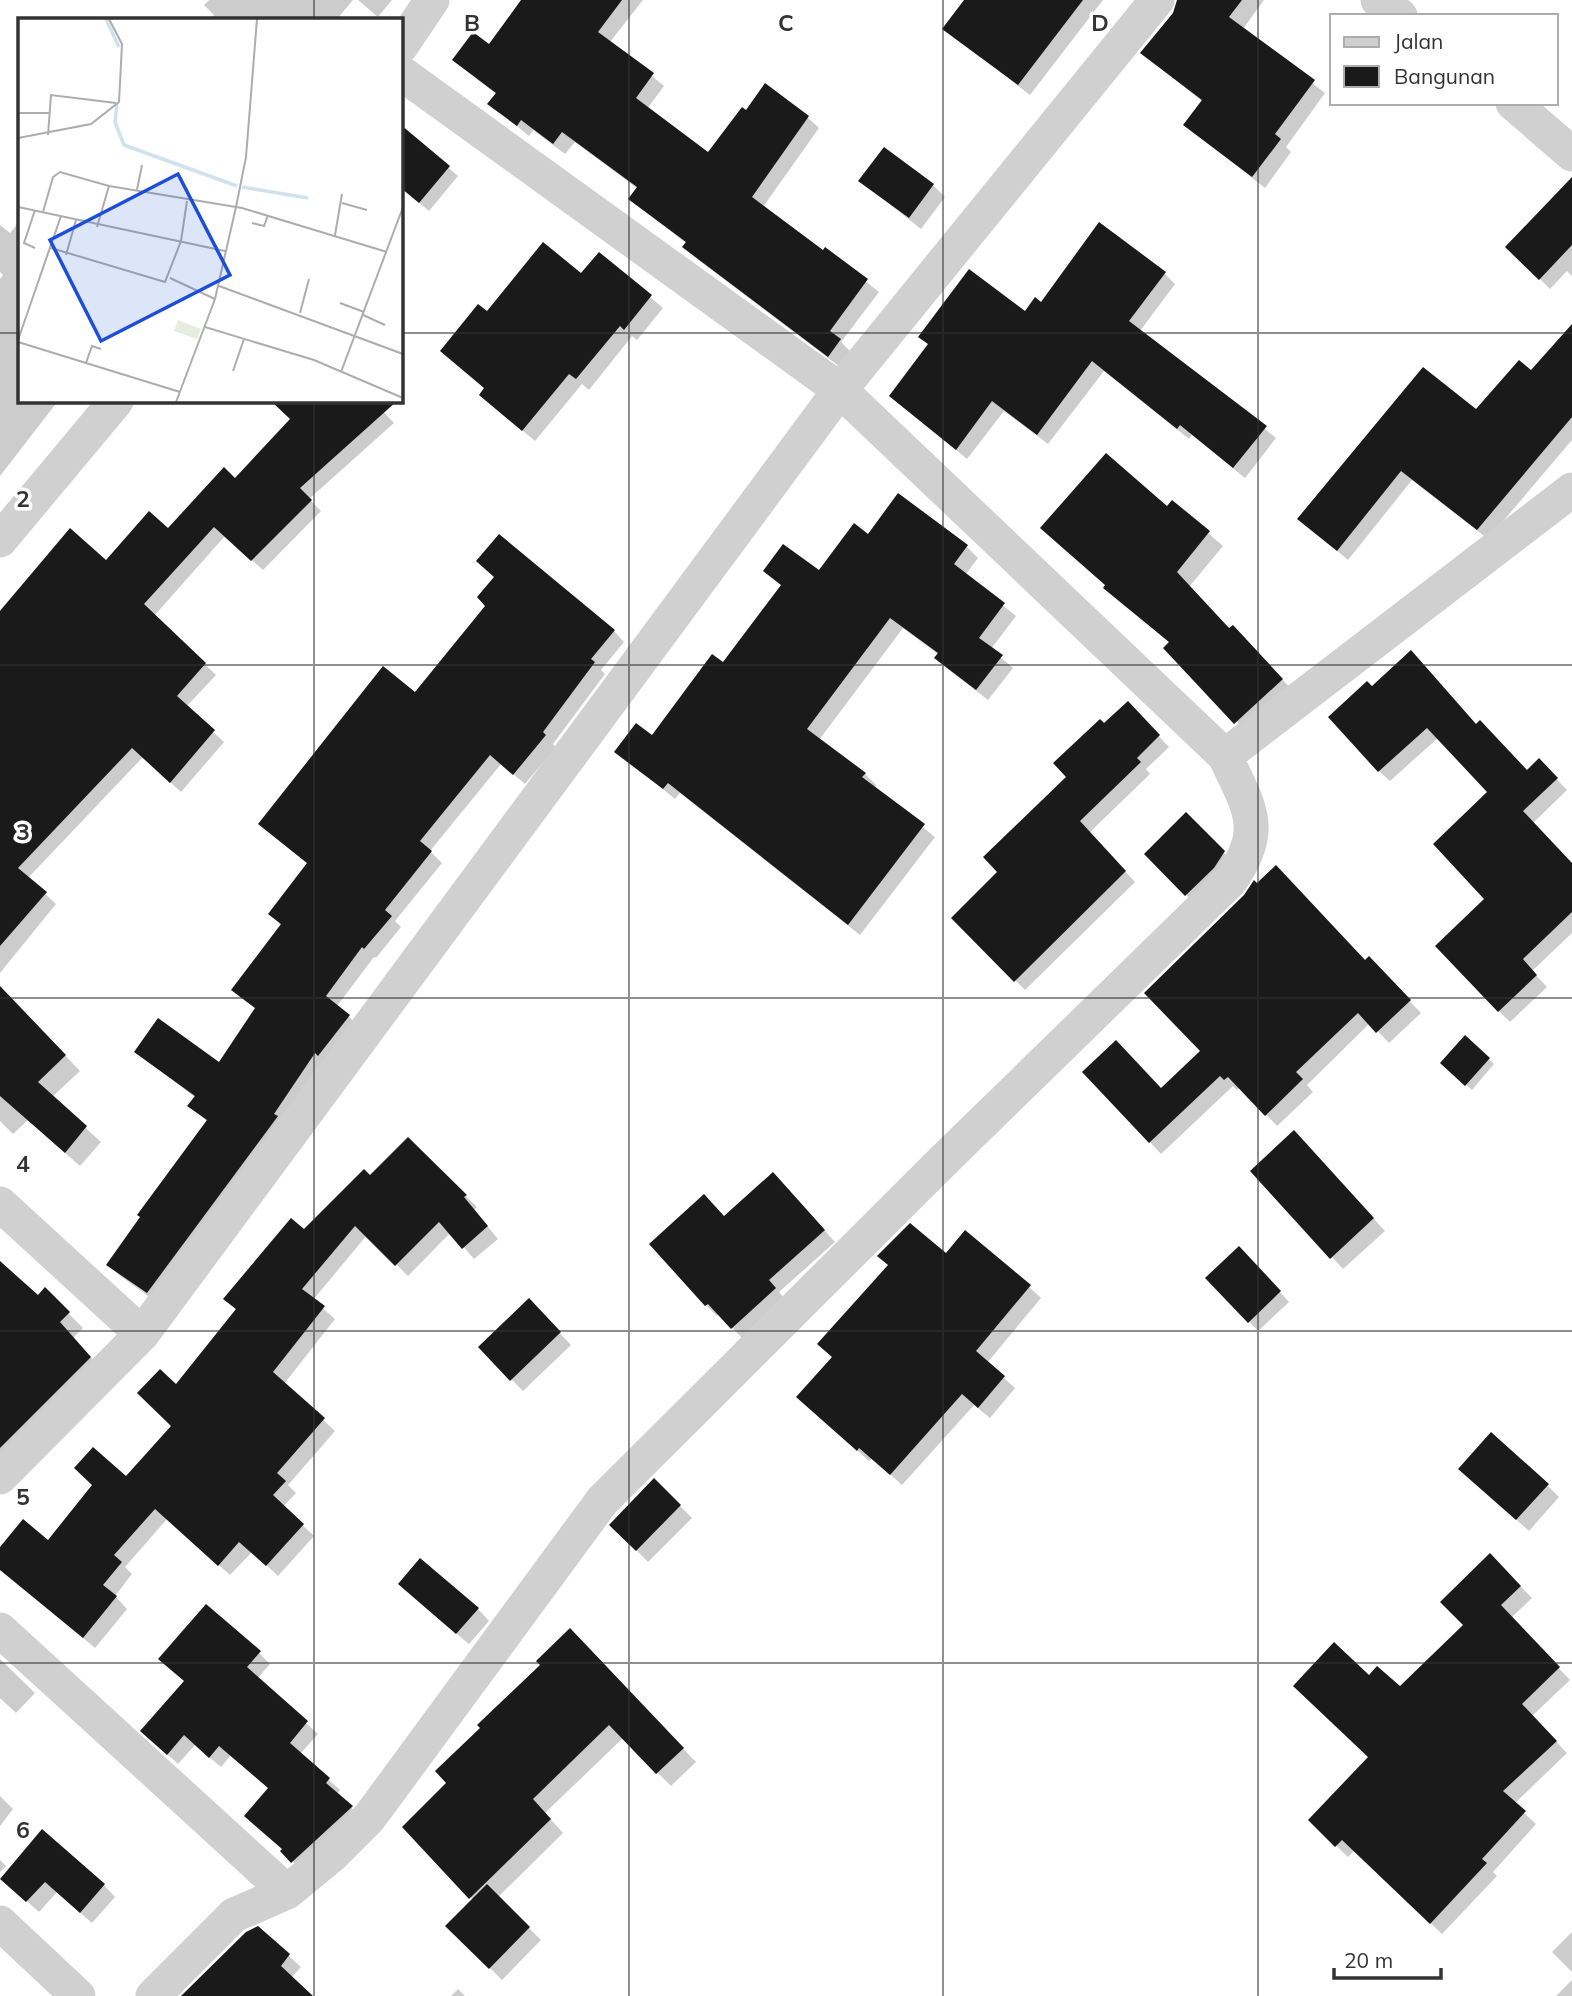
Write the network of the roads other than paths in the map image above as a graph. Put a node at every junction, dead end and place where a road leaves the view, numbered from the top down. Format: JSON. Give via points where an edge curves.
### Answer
{"nodes":[{"id":1,"x":432,"y":0,"type":"edge"},
{"id":2,"x":1157,"y":0,"type":"edge"},
{"id":3,"x":1378,"y":0,"type":"edge"},
{"id":4,"x":1397,"y":14,"type":"edge"},
{"id":5,"x":402,"y":45,"type":"edge"},
{"id":6,"x":402,"y":74,"type":"edge"},
{"id":7,"x":1515,"y":105,"type":"edge"},
{"id":8,"x":1572,"y":154,"type":"edge"},
{"id":9,"x":840,"y":390,"type":"junction"},
{"id":10,"x":115,"y":402,"type":"edge"},
{"id":11,"x":1572,"y":490,"type":"edge"},
{"id":12,"x":0,"y":540,"type":"edge"},
{"id":13,"x":1225,"y":755,"type":"junction"},
{"id":14,"x":0,"y":1204,"type":"edge"},
{"id":15,"x":142,"y":1334,"type":"junction"},
{"id":16,"x":0,"y":1476,"type":"edge"},
{"id":17,"x":0,"y":1630,"type":"edge"},
{"id":18,"x":287,"y":1892,"type":"junction"},
{"id":19,"x":0,"y":1923,"type":"edge"},
{"id":20,"x":78,"y":1996,"type":"edge"},
{"id":21,"x":153,"y":1996,"type":"edge"}],
"edges":[{"from":1,"to":5,"type":"street"},
{"from":2,"to":9,"type":"street"},
{"from":3,"to":4,"type":"street"},
{"from":6,"to":9,"type":"street"},
{"from":7,"to":8,"type":"street"},
{"from":9,"to":13,"type":"street"},
{"from":9,"to":15,"type":"street"},
{"from":10,"to":12,"type":"street"},
{"from":11,"to":13,"type":"street"},
{"from":13,"to":18,"type":"street","via":[[1251,814],[1246,858],[1230,881],[602,1501],[369,1818]]},
{"from":14,"to":15,"type":"street"},
{"from":15,"to":16,"type":"street"},
{"from":17,"to":18,"type":"street"},
{"from":18,"to":21,"type":"street","via":[[234,1915]]},
{"from":19,"to":20,"type":"street"}]}
